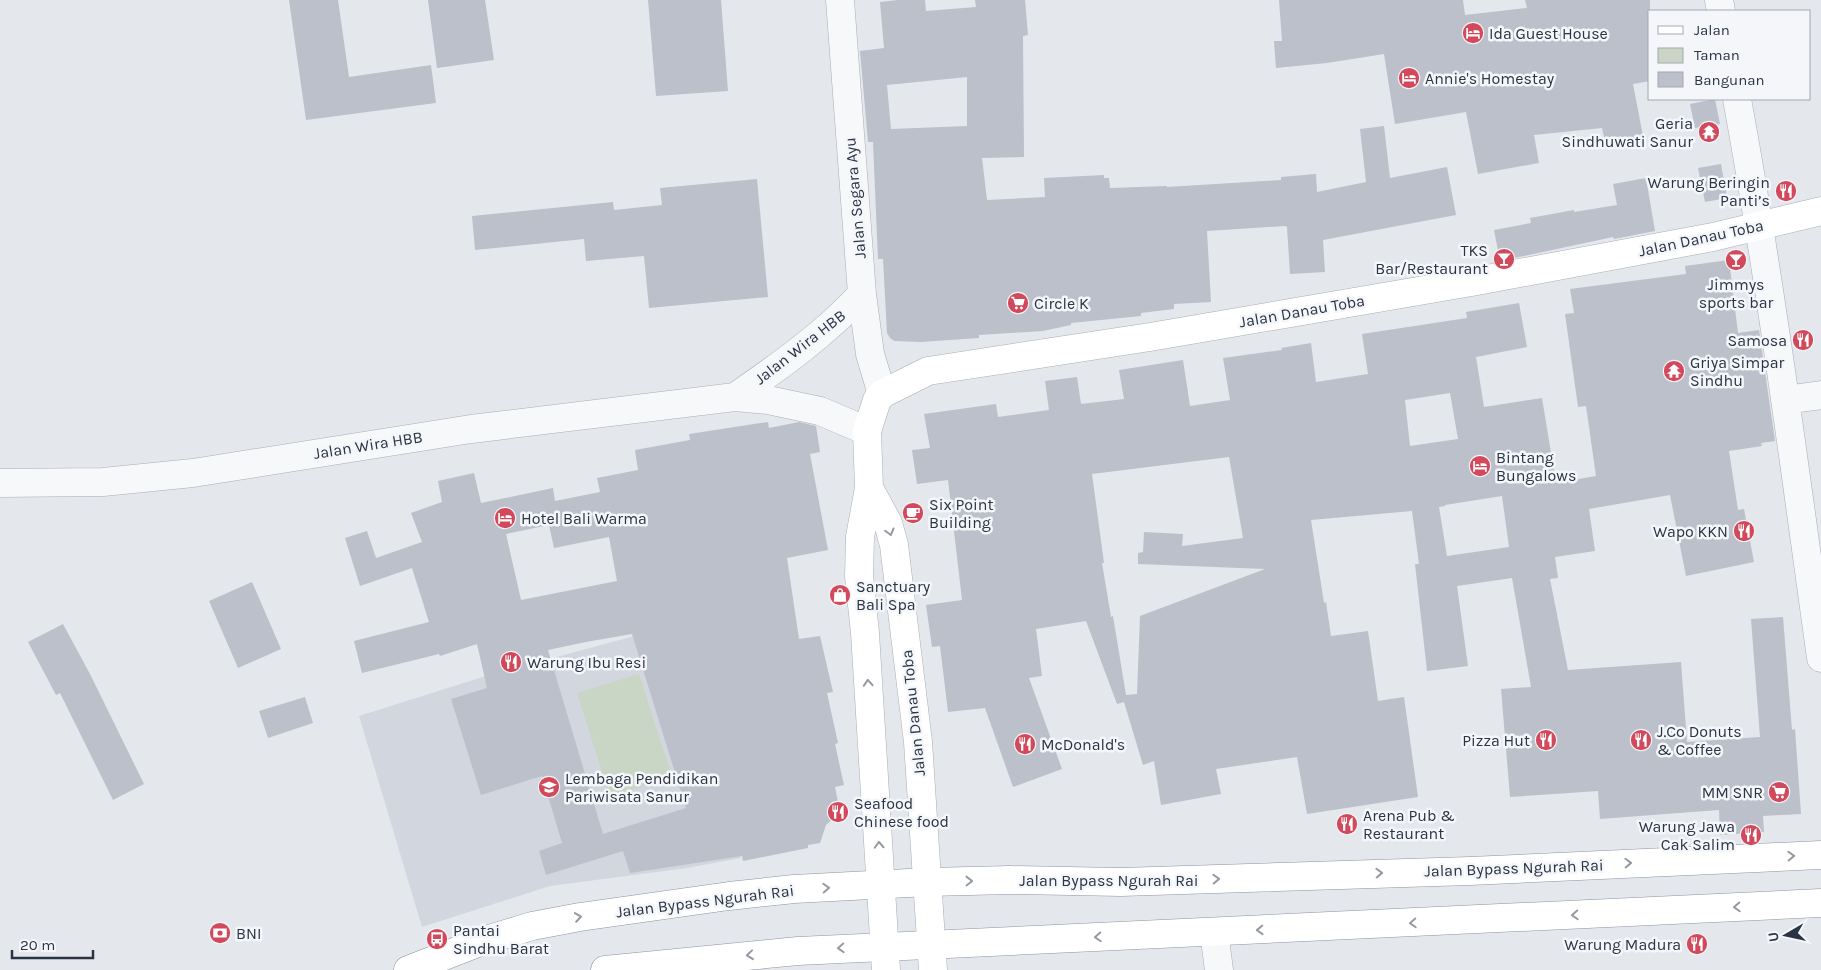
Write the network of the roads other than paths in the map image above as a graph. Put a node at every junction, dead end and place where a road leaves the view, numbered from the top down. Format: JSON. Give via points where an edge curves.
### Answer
{"nodes":[{"id":1,"x":840,"y":0,"type":"edge"},
{"id":2,"x":1737,"y":100,"type":"edge"},
{"id":3,"x":1821,"y":211,"type":"edge"},
{"id":4,"x":1758,"y":226,"type":"junction"},
{"id":5,"x":862,"y":294,"type":"junction"},
{"id":6,"x":882,"y":394,"type":"junction"},
{"id":7,"x":1821,"y":395,"type":"edge"},
{"id":8,"x":735,"y":397,"type":"junction"},
{"id":9,"x":1785,"y":400,"type":"junction"},
{"id":10,"x":867,"y":432,"type":"junction"},
{"id":11,"x":0,"y":483,"type":"edge"},
{"id":12,"x":869,"y":488,"type":"junction"},
{"id":13,"x":1821,"y":658,"type":"edge"},
{"id":14,"x":1821,"y":855,"type":"edge"},
{"id":15,"x":928,"y":882,"type":"junction"},
{"id":16,"x":880,"y":885,"type":"junction"},
{"id":17,"x":1821,"y":903,"type":"edge"},
{"id":18,"x":1214,"y":932,"type":"junction"},
{"id":19,"x":932,"y":957,"type":"edge"},
{"id":20,"x":886,"y":958,"type":"edge"},
{"id":21,"x":408,"y":970,"type":"edge"},
{"id":22,"x":604,"y":970,"type":"edge"},
{"id":23,"x":1219,"y":970,"type":"edge"}],
"edges":[{"from":1,"to":5,"type":"street","name":"Jalan Segara Ayu"},
{"from":2,"to":4,"type":"street"},
{"from":3,"to":4,"type":"main road","name":"Jalan Danau Toba"},
{"from":4,"to":6,"type":"main road","name":"Jalan Danau Toba","via":[[1477,281],[928,371]]},
{"from":4,"to":9,"type":"street"},
{"from":5,"to":6,"type":"street","name":"Jalan Segara Ayu","via":[[870,354]]},
{"from":5,"to":8,"type":"street","name":"Jalan Wira HBB","via":[[833,324]]},
{"from":6,"to":10,"type":"main road","name":"Jalan Danau Toba"},
{"from":7,"to":9,"type":"street"},
{"from":8,"to":10,"type":"street","name":"Jalan Wira HBB","via":[[768,400],[820,412]]},
{"from":8,"to":11,"type":"street","name":"Jalan Wira HBB","via":[[471,430],[193,473],[103,482]]},
{"from":9,"to":13,"type":"street"},
{"from":10,"to":12,"type":"main road","name":"Jalan Danau Toba"},
{"from":12,"to":15,"type":"main road","name":"Jalan Danau Toba","one_way":true,"via":[[888,523],[894,545],[918,742]]},
{"from":16,"to":12,"type":"main road","name":"Jalan Danau Toba","one_way":true,"via":[[866,642],[859,576],[860,537]]},
{"from":15,"to":14,"type":"main road","name":"Jalan Bypass Ngurah Rai","one_way":true,"via":[[1122,882]]},
{"from":15,"to":16,"type":"main road","name":"Jalan Bypass Ngurah Rai"},
{"from":15,"to":19,"type":"main road","name":"Jalan Danau Toba"},
{"from":16,"to":20,"type":"main road","name":"Jalan Danau Toba"},
{"from":21,"to":16,"type":"main road","name":"Jalan Bypass Ngurah Rai","one_way":true,"via":[[532,926],[728,896]]},
{"from":17,"to":18,"type":"main road","one_way":true},
{"from":18,"to":19,"type":"main road","one_way":true},
{"from":18,"to":23,"type":"street"},
{"from":19,"to":20,"type":"main road"},
{"from":20,"to":22,"type":"main road","one_way":true,"via":[[780,952]]}]}
